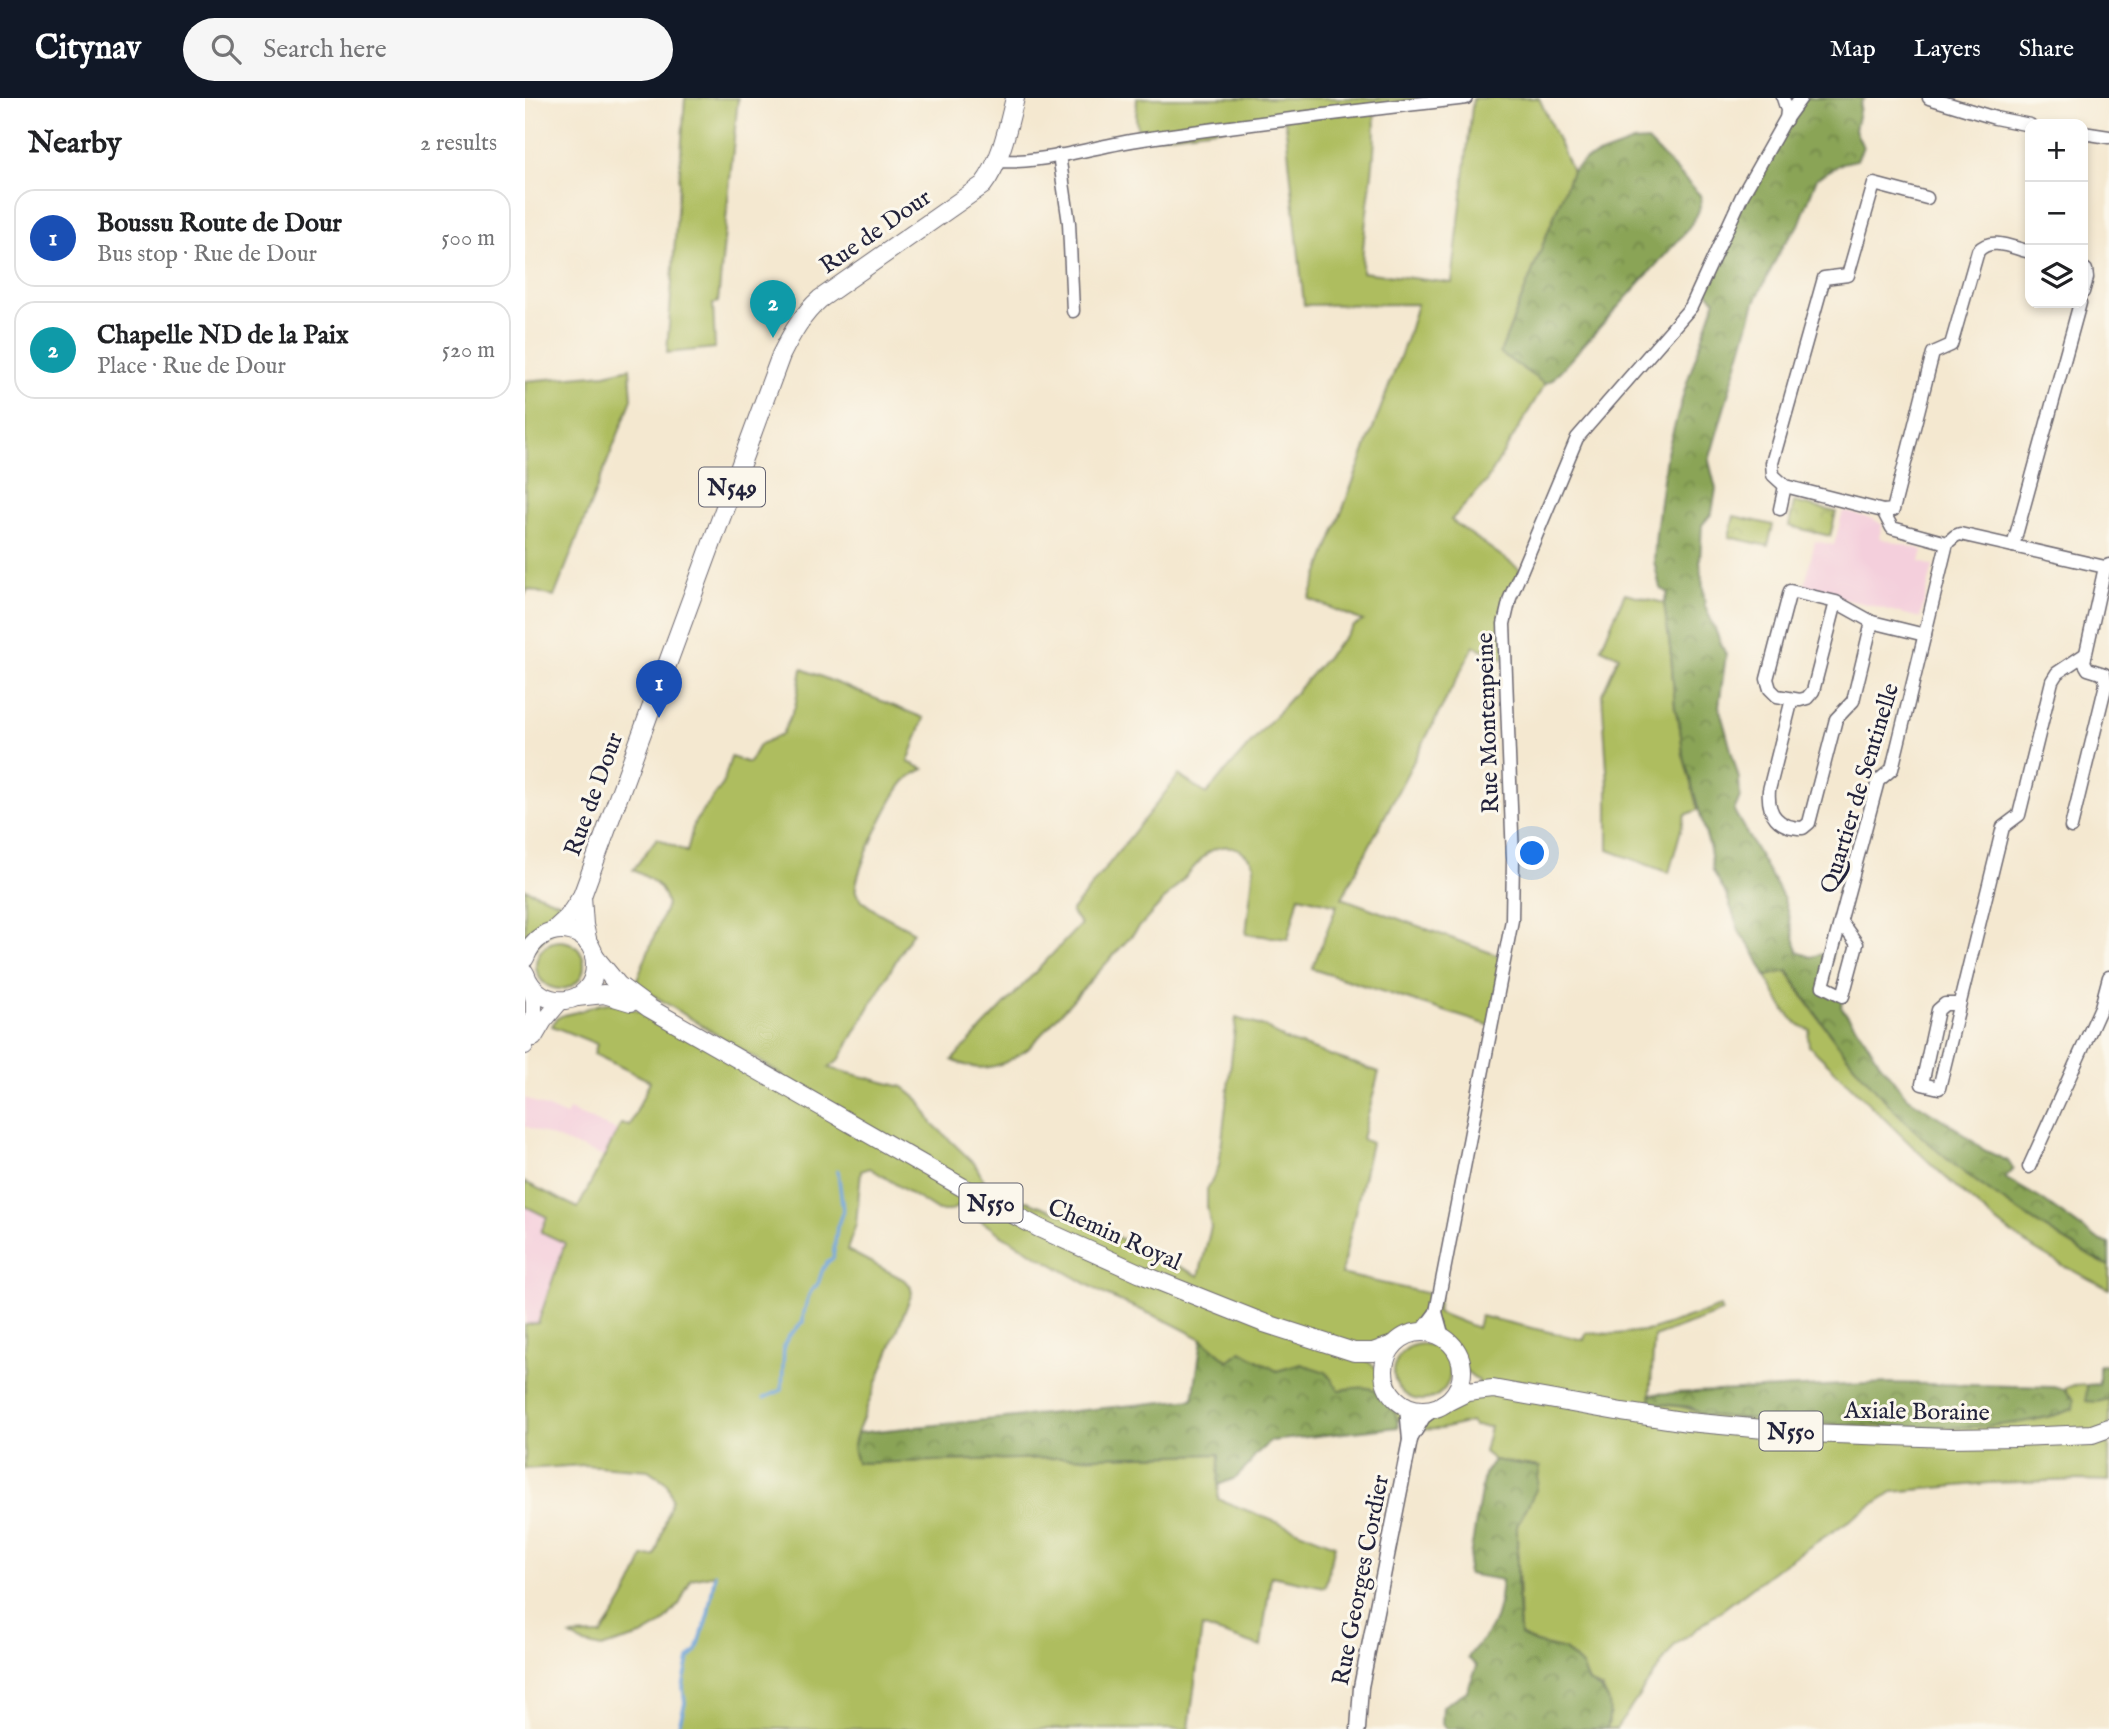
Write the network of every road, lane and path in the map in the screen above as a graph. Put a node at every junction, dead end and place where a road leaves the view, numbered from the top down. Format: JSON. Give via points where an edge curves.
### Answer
{"nodes":[{"id":1,"x":1015,"y":98,"type":"edge"},
{"id":2,"x":1466,"y":98,"type":"edge"},
{"id":3,"x":1783,"y":98,"type":"edge"},
{"id":4,"x":1801,"y":98,"type":"edge"},
{"id":5,"x":1929,"y":98,"type":"edge"},
{"id":6,"x":1786,"y":120,"type":"junction"},
{"id":7,"x":2025,"y":124,"type":"edge"},
{"id":8,"x":2088,"y":134,"type":"edge"},
{"id":9,"x":2109,"y":137,"type":"edge"},
{"id":10,"x":1059,"y":155,"type":"junction"},
{"id":11,"x":995,"y":161,"type":"junction"},
{"id":12,"x":1927,"y":198,"type":"dead end"},
{"id":13,"x":2025,"y":251,"type":"edge"},
{"id":14,"x":2079,"y":308,"type":"edge"},
{"id":15,"x":1073,"y":311,"type":"dead end"},
{"id":16,"x":1785,"y":486,"type":"junction"},
{"id":17,"x":1780,"y":509,"type":"dead end"},
{"id":18,"x":1882,"y":511,"type":"junction"},
{"id":19,"x":1947,"y":543,"type":"junction"},
{"id":20,"x":2013,"y":546,"type":"junction"},
{"id":21,"x":2107,"y":566,"type":"edge"},
{"id":22,"x":1836,"y":602,"type":"junction"},
{"id":23,"x":1872,"y":621,"type":"junction"},
{"id":24,"x":1925,"y":635,"type":"junction"},
{"id":25,"x":2084,"y":655,"type":"junction"},
{"id":26,"x":1792,"y":699,"type":"junction"},
{"id":27,"x":2071,"y":827,"type":"dead end"},
{"id":28,"x":582,"y":896,"type":"junction"},
{"id":29,"x":1841,"y":922,"type":"junction"},
{"id":30,"x":554,"y":930,"type":"junction"},
{"id":31,"x":591,"y":950,"type":"junction"},
{"id":32,"x":525,"y":958,"type":"edge"},
{"id":33,"x":526,"y":977,"type":"edge"},
{"id":34,"x":2109,"y":977,"type":"edge"},
{"id":35,"x":568,"y":1000,"type":"junction"},
{"id":36,"x":1958,"y":1004,"type":"junction"},
{"id":37,"x":649,"y":1008,"type":"junction"},
{"id":38,"x":2105,"y":1009,"type":"edge"},
{"id":39,"x":525,"y":1049,"type":"edge"},
{"id":40,"x":2029,"y":1167,"type":"dead end"},
{"id":41,"x":1436,"y":1312,"type":"junction"},
{"id":42,"x":1421,"y":1332,"type":"junction"},
{"id":43,"x":1443,"y":1337,"type":"junction"},
{"id":44,"x":1393,"y":1345,"type":"junction"},
{"id":45,"x":1354,"y":1352,"type":"junction"},
{"id":46,"x":1462,"y":1368,"type":"junction"},
{"id":47,"x":1384,"y":1377,"type":"junction"},
{"id":48,"x":1493,"y":1389,"type":"junction"},
{"id":49,"x":1439,"y":1406,"type":"junction"},
{"id":50,"x":1407,"y":1407,"type":"junction"},
{"id":51,"x":2103,"y":1433,"type":"edge"},
{"id":52,"x":1410,"y":1440,"type":"junction"},
{"id":53,"x":1358,"y":1729,"type":"edge"}],
"edges":[{"from":1,"to":11,"type":"main road","number":"N549"},
{"from":2,"to":10,"type":"street","via":[[1146,138]]},
{"from":3,"to":6,"type":"street"},
{"from":4,"to":6,"type":"street","name":"Rue Montenpeine"},
{"from":5,"to":7,"type":"street"},
{"from":6,"to":41,"type":"street","name":"Rue Montenpeine","via":[[1742,196],[1685,316],[1577,438],[1510,598],[1504,624],[1512,920]]},
{"from":8,"to":9,"type":"street"},
{"from":10,"to":11,"type":"street"},
{"from":10,"to":15,"type":"street","via":[[1069,223]]},
{"from":11,"to":28,"type":"main road","name":"Rue de Dour","number":"N549","via":[[983,185],[820,299],[792,332]]},
{"from":12,"to":16,"type":"street","via":[[1874,184],[1848,275],[1824,278],[1772,463],[1773,475]]},
{"from":13,"to":18,"type":"street","via":[[1993,242],[1978,251],[1951,345],[1933,353],[1893,510]]},
{"from":14,"to":20,"type":"street"},
{"from":16,"to":17,"type":"street"},
{"from":16,"to":18,"type":"street"},
{"from":18,"to":19,"type":"street","via":[[1892,528]]},
{"from":19,"to":20,"type":"street","via":[[1961,534]]},
{"from":19,"to":24,"type":"street","name":"Quartier de Sentinelle"},
{"from":20,"to":21,"type":"street"},
{"from":21,"to":25,"type":"street"},
{"from":22,"to":23,"type":"street"},
{"from":22,"to":26,"type":"street","via":[[1813,691],[1807,698]]},
{"from":22,"to":26,"type":"street","via":[[1790,591],[1767,678],[1777,696]]},
{"from":23,"to":24,"type":"street"},
{"from":23,"to":26,"type":"street","via":[[1853,701],[1836,719],[1809,823],[1803,828],[1779,821],[1768,802]]},
{"from":24,"to":29,"type":"street","name":"Quartier de Sentinelle","via":[[1892,769],[1878,781]]},
{"from":25,"to":27,"type":"street","via":[[2085,667],[2103,674],[2106,684]]},
{"from":25,"to":36,"type":"street","via":[[2052,681],[2019,815],[2003,827]]},
{"from":28,"to":30,"type":"main road","name":"Rue de Dour","number":"N549"},
{"from":28,"to":31,"type":"main road","name":"Rue de Dour"},
{"from":29,"to":29,"type":"street","name":"Quartier de Sentinelle","via":[[1823,986],[1843,996],[1857,944]]},
{"from":30,"to":31,"type":"main road","via":[[573,932]]},
{"from":30,"to":32,"type":"main road","name":"Rue de Dour","via":[[535,939]]},
{"from":31,"to":35,"type":"main road","via":[[594,976],[582,993]]},
{"from":31,"to":37,"type":"main road","name":"Chemin Royal","number":"N550","via":[[618,985]]},
{"from":33,"to":35,"type":"main road","via":[[542,996]]},
{"from":33,"to":39,"type":"main road","via":[[534,1013]]},
{"from":34,"to":38,"type":"street"},
{"from":35,"to":37,"type":"main road","name":"Chemin Royal","number":"N550","via":[[604,994]]},
{"from":35,"to":39,"type":"main road","via":[[544,1021]]},
{"from":36,"to":36,"type":"street","via":[[1945,1004],[1938,1010],[1921,1084],[1939,1088]]},
{"from":37,"to":45,"type":"main road","name":"Chemin Royal","number":"N550","via":[[1039,1228],[1198,1298]]},
{"from":38,"to":40,"type":"street"},
{"from":41,"to":42,"type":"street","name":"Rue Montenpeine"},
{"from":41,"to":43,"type":"street","name":"Rue Montenpeine"},
{"from":42,"to":43,"type":"main road"},
{"from":42,"to":44,"type":"main road"},
{"from":43,"to":46,"type":"main road","via":[[1459,1356]]},
{"from":44,"to":45,"type":"main road","name":"Chemin Royal","number":"N550"},
{"from":44,"to":47,"type":"main road"},
{"from":45,"to":47,"type":"main road","name":"Chemin Royal","number":"N550"},
{"from":46,"to":48,"type":"main road","name":"Axiale Boraine","number":"N550"},
{"from":46,"to":49,"type":"main road","via":[[1457,1388]]},
{"from":47,"to":50,"type":"main road","via":[[1392,1394]]},
{"from":48,"to":49,"type":"main road","name":"Axiale Boraine","number":"N550","via":[[1467,1392]]},
{"from":48,"to":51,"type":"main road","name":"Axiale Boraine","number":"N550","via":[[1688,1422],[1807,1433],[1949,1438]]},
{"from":49,"to":50,"type":"main road"},
{"from":49,"to":52,"type":"street","name":"Rue Georges Cordier","via":[[1423,1417]]},
{"from":50,"to":52,"type":"street","name":"Rue Georges Cordier"},
{"from":52,"to":53,"type":"street","name":"Rue Georges Cordier","via":[[1361,1687]]}]}
